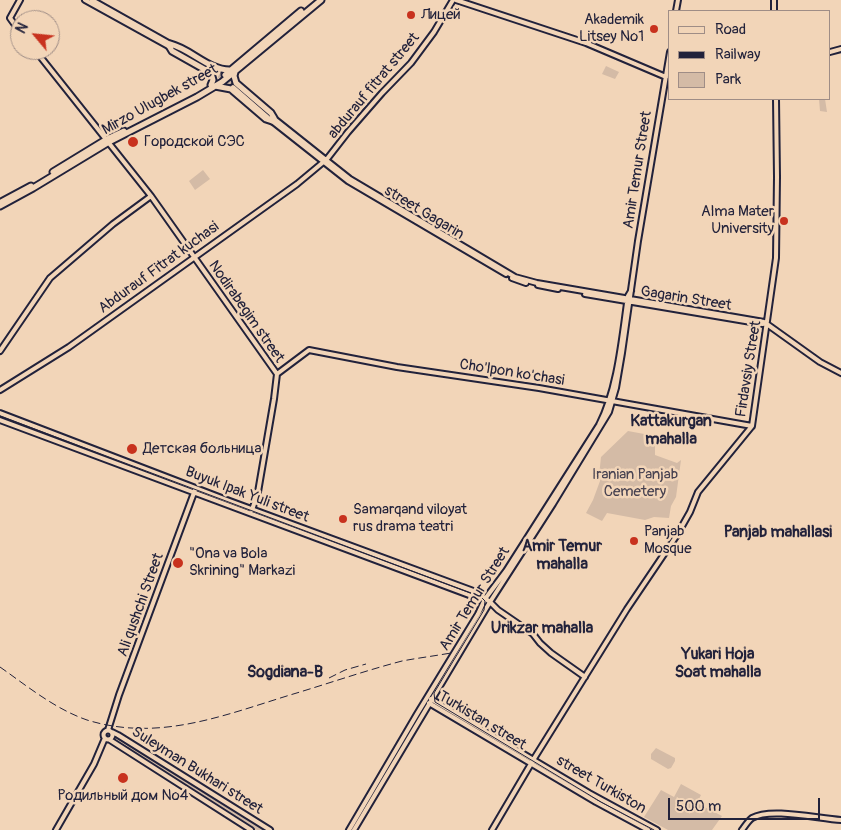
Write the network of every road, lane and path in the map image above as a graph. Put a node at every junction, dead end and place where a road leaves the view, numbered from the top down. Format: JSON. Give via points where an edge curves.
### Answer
{"nodes":[{"id":1,"x":85,"y":0,"type":"edge"},
{"id":2,"x":92,"y":0,"type":"edge"},
{"id":3,"x":315,"y":0,"type":"edge"},
{"id":4,"x":321,"y":0,"type":"edge"},
{"id":5,"x":454,"y":0,"type":"edge"},
{"id":6,"x":169,"y":45,"type":"junction"},
{"id":7,"x":43,"y":60,"type":"edge"},
{"id":8,"x":668,"y":64,"type":"edge"},
{"id":9,"x":214,"y":71,"type":"junction"},
{"id":10,"x":233,"y":71,"type":"junction"},
{"id":11,"x":666,"y":77,"type":"junction"},
{"id":12,"x":224,"y":78,"type":"junction"},
{"id":13,"x":213,"y":86,"type":"junction"},
{"id":14,"x":234,"y":86,"type":"junction"},
{"id":15,"x":776,"y":100,"type":"edge"},
{"id":16,"x":273,"y":120,"type":"joint"},
{"id":17,"x":108,"y":140,"type":"junction"},
{"id":18,"x":325,"y":161,"type":"junction"},
{"id":19,"x":151,"y":196,"type":"junction"},
{"id":20,"x":0,"y":204,"type":"edge"},
{"id":21,"x":194,"y":258,"type":"junction"},
{"id":22,"x":629,"y":300,"type":"junction"},
{"id":23,"x":767,"y":325,"type":"junction"},
{"id":24,"x":0,"y":351,"type":"edge"},
{"id":25,"x":841,"y":373,"type":"edge"},
{"id":26,"x":277,"y":374,"type":"junction"},
{"id":27,"x":0,"y":390,"type":"edge"},
{"id":28,"x":611,"y":401,"type":"junction"},
{"id":29,"x":0,"y":413,"type":"edge"},
{"id":30,"x":0,"y":420,"type":"edge"},
{"id":31,"x":752,"y":426,"type":"junction"},
{"id":32,"x":575,"y":465,"type":"junction"},
{"id":33,"x":195,"y":490,"type":"junction"},
{"id":34,"x":251,"y":511,"type":"junction"},
{"id":35,"x":485,"y":599,"type":"junction"},
{"id":36,"x":490,"y":602,"type":"junction"},
{"id":37,"x":584,"y":677,"type":"junction"},
{"id":38,"x":426,"y":699,"type":"junction"},
{"id":39,"x":431,"y":701,"type":"junction"},
{"id":40,"x":110,"y":731,"type":"junction"},
{"id":41,"x":118,"y":734,"type":"junction"},
{"id":42,"x":109,"y":740,"type":"junction"},
{"id":43,"x":532,"y":762,"type":"junction"},
{"id":44,"x":841,"y":820,"type":"edge"},
{"id":45,"x":643,"y":827,"type":"edge"},
{"id":46,"x":56,"y":830,"type":"edge"},
{"id":47,"x":251,"y":830,"type":"edge"},
{"id":48,"x":270,"y":830,"type":"edge"},
{"id":49,"x":349,"y":830,"type":"edge"},
{"id":50,"x":354,"y":830,"type":"edge"},
{"id":51,"x":492,"y":830,"type":"edge"},
{"id":52,"x":648,"y":830,"type":"edge"},
{"id":53,"x":657,"y":830,"type":"edge"},
{"id":54,"x":742,"y":830,"type":"edge"}],
"edges":[{"from":1,"to":6,"type":"main road"},
{"from":2,"to":6,"type":"main road"},
{"from":3,"to":10,"type":"main road","name":"Mirzo Ulugbek street"},
{"from":4,"to":10,"type":"main road","name":"Mirzo Ulugbek street"},
{"from":5,"to":11,"type":"main road","via":[[586,44]]},
{"from":5,"to":18,"type":"main road","name":"abdurauf fitrat street","via":[[413,60]]},
{"from":6,"to":9,"type":"main road","via":[[172,51]]},
{"from":7,"to":17,"type":"main road","name":"Nodirabegim street"},
{"from":8,"to":11,"type":"main road","name":"Amir Temur Street"},
{"from":9,"to":10,"type":"main road"},
{"from":9,"to":12,"type":"main road"},
{"from":9,"to":13,"type":"main road"},
{"from":10,"to":12,"type":"main road","name":"Mirzo Ulugbek street"},
{"from":10,"to":14,"type":"main road"},
{"from":11,"to":22,"type":"main road","name":"Amir Temur Street"},
{"from":12,"to":13,"type":"main road","name":"Mirzo Ulugbek street"},
{"from":12,"to":14,"type":"main road"},
{"from":13,"to":14,"type":"main road"},
{"from":13,"to":17,"type":"main road","name":"Mirzo Ulugbek street"},
{"from":14,"to":16,"type":"main road","via":[[271,113]]},
{"from":15,"to":23,"type":"main road","name":"Firdavsiy Street","via":[[777,238]]},
{"from":16,"to":18,"type":"main road","name":"street Gagarin"},
{"from":17,"to":19,"type":"main road","name":"Nodirabegim street"},
{"from":17,"to":20,"type":"main road","name":"Mirzo Ulugbek street","via":[[34,188]]},
{"from":18,"to":21,"type":"main road","name":"Abdurauf Fitrat kuchasi"},
{"from":18,"to":22,"type":"main road","name":"street Gagarin","via":[[515,277]]},
{"from":19,"to":21,"type":"main road","name":"Nodirabegim street"},
{"from":19,"to":24,"type":"main road","via":[[50,278]]},
{"from":21,"to":26,"type":"main road","name":"Nodirabegim street"},
{"from":21,"to":27,"type":"main road","name":"Abdurauf Fitrat kuchasi","via":[[68,347]]},
{"from":22,"to":23,"type":"main road","name":"street Gagarin","via":[[742,317]]},
{"from":22,"to":28,"type":"main road","name":"Amir Temur Street"},
{"from":23,"to":25,"type":"main road","name":"street Gagarin"},
{"from":23,"to":31,"type":"main road","name":"Firdavsiy Street"},
{"from":26,"to":28,"type":"main road","name":"Cho'lpon ko'chasi","via":[[309,350]]},
{"from":26,"to":34,"type":"main road","via":[[258,492]]},
{"from":28,"to":31,"type":"main road","name":"Cho'lpon ko'chasi"},
{"from":28,"to":32,"type":"main road","name":"Amir Temur Street","via":[[600,430]]},
{"from":29,"to":33,"type":"main road","name":"Buyuk Ipak Yuli street"},
{"from":30,"to":33,"type":"main road","name":"Buyuk Ipak Yuli street"},
{"from":31,"to":37,"type":"main road","name":"Firdavsiy Street","via":[[704,484],[677,535]]},
{"from":32,"to":35,"type":"main road","name":"Amir Temur Street"},
{"from":32,"to":36,"type":"main road","name":"Amir Temur Street"},
{"from":33,"to":34,"type":"main road","name":"Buyuk Ipak Yuli street"},
{"from":33,"to":40,"type":"main road","name":"Ali qushchi Street","via":[[119,695]]},
{"from":34,"to":35,"type":"main road","name":"Buyuk Ipak Yuli street"},
{"from":35,"to":36,"type":"main road","name":"Buyuk Ipak Yuli street"},
{"from":35,"to":38,"type":"main road","name":"Amir Temur Street"},
{"from":36,"to":37,"type":"main road","name":"Buyuk Ipak Yuli street"},
{"from":36,"to":39,"type":"main road","name":"Amir Temur Street"},
{"from":37,"to":43,"type":"main road","name":"Firdavsiy Street"},
{"from":38,"to":39,"type":"main road","name":"Turkistan street"},
{"from":38,"to":49,"type":"main road","name":"Amir Temur Street"},
{"from":39,"to":43,"type":"main road","name":"Turkistan street"},
{"from":39,"to":50,"type":"main road","name":"Amir Temur Street"},
{"from":40,"to":41,"type":"main road","name":"Suleyman Bukhari street"},
{"from":40,"to":42,"type":"main road","name":"Ali qushchi Street","via":[[113,737]]},
{"from":40,"to":42,"type":"main road","name":"Ali qushchi Street","via":[[104,734]]},
{"from":41,"to":42,"type":"main road"},
{"from":41,"to":48,"type":"main road","name":"Suleyman Bukhari street"},
{"from":42,"to":46,"type":"main road"},
{"from":42,"to":47,"type":"main road","name":"Suleyman Bukhari street"},
{"from":43,"to":45,"type":"main road","name":"Turkistan street"},
{"from":43,"to":51,"type":"main road","name":"Firdavsiy Street"},
{"from":44,"to":54,"type":"main road","via":[[782,813],[752,818]]},
{"from":45,"to":52,"type":"main road"},
{"from":45,"to":53,"type":"main road","name":"street Turkiston"}]}
